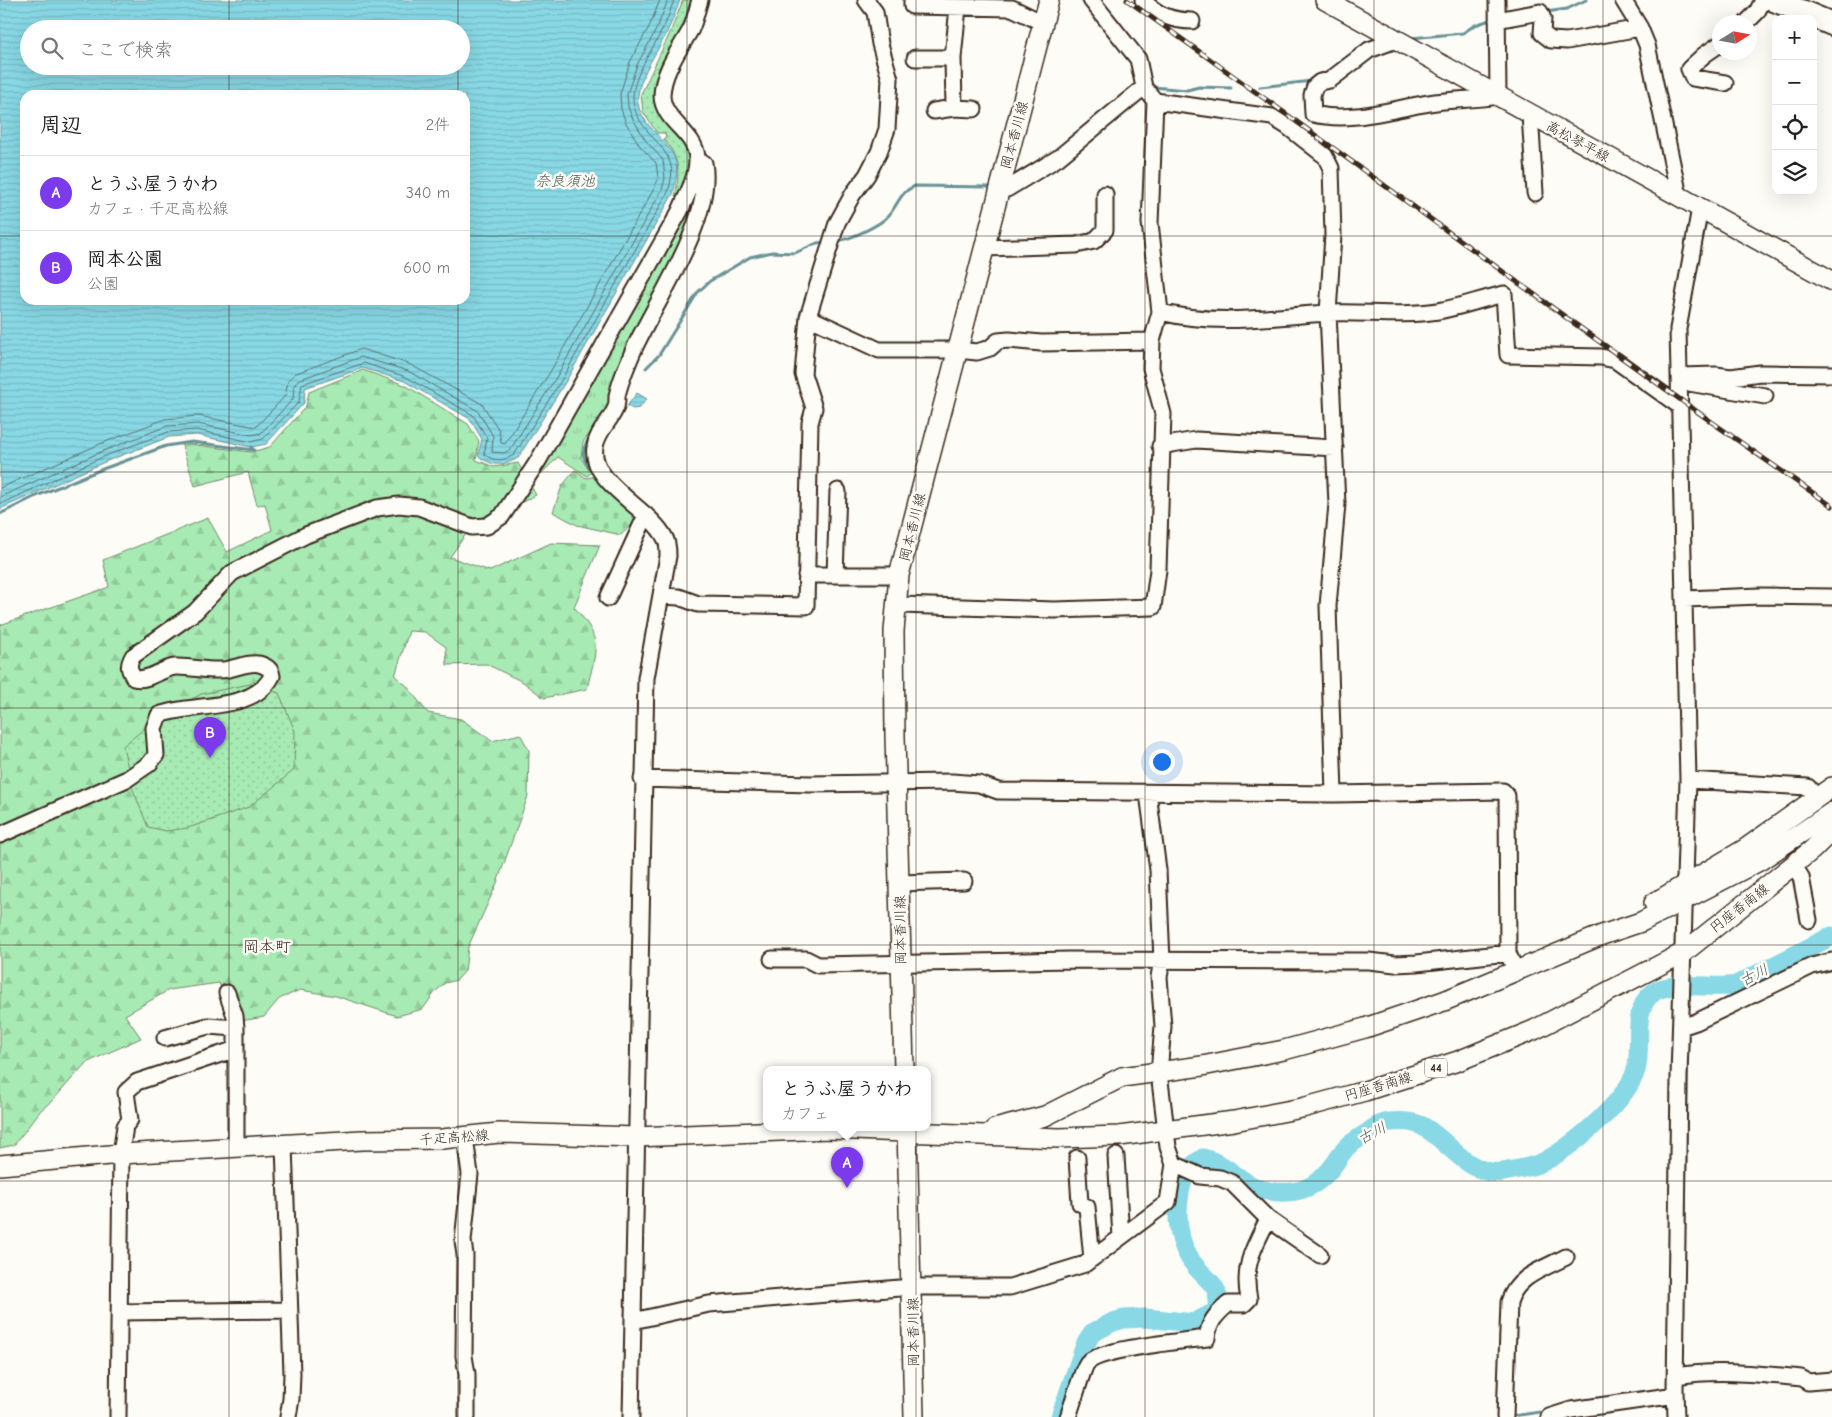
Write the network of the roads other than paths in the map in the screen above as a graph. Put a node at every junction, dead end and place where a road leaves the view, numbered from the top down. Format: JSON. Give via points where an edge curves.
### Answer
{"nodes":[{"id":1,"x":700,"y":0,"type":"edge"},
{"id":2,"x":866,"y":0,"type":"edge"},
{"id":3,"x":912,"y":0,"type":"edge"},
{"id":4,"x":1049,"y":0,"type":"edge"},
{"id":5,"x":1092,"y":0,"type":"edge"},
{"id":6,"x":1143,"y":0,"type":"edge"},
{"id":7,"x":1325,"y":0,"type":"edge"},
{"id":8,"x":1497,"y":0,"type":"edge"},
{"id":9,"x":1624,"y":0,"type":"edge"},
{"id":10,"x":1763,"y":0,"type":"edge"},
{"id":11,"x":1774,"y":0,"type":"edge"},
{"id":12,"x":1811,"y":0,"type":"edge"},
{"id":13,"x":995,"y":4,"type":"edge"},
{"id":14,"x":958,"y":7,"type":"junction"},
{"id":15,"x":1832,"y":9,"type":"edge"},
{"id":16,"x":1754,"y":15,"type":"edge"},
{"id":17,"x":1497,"y":20,"type":"junction"},
{"id":18,"x":1192,"y":21,"type":"dead end"},
{"id":19,"x":1043,"y":23,"type":"junction"},
{"id":20,"x":1832,"y":24,"type":"edge"},
{"id":21,"x":1640,"y":28,"type":"junction"},
{"id":22,"x":1396,"y":40,"type":"junction"},
{"id":23,"x":1712,"y":50,"type":"edge"},
{"id":24,"x":915,"y":58,"type":"dead end"},
{"id":25,"x":953,"y":58,"type":"junction"},
{"id":26,"x":1725,"y":83,"type":"dead end"},
{"id":27,"x":1144,"y":87,"type":"junction"},
{"id":28,"x":1498,"y":96,"type":"junction"},
{"id":29,"x":1155,"y":101,"type":"junction"},
{"id":30,"x":954,"y":108,"type":"junction"},
{"id":31,"x":974,"y":109,"type":"dead end"},
{"id":32,"x":934,"y":111,"type":"dead end"},
{"id":33,"x":1530,"y":114,"type":"junction"},
{"id":34,"x":697,"y":157,"type":"junction"},
{"id":35,"x":1000,"y":189,"type":"junction"},
{"id":36,"x":1535,"y":193,"type":"dead end"},
{"id":37,"x":1105,"y":194,"type":"dead end"},
{"id":38,"x":1679,"y":196,"type":"junction"},
{"id":39,"x":1700,"y":208,"type":"junction"},
{"id":40,"x":984,"y":248,"type":"junction"},
{"id":41,"x":1832,"y":281,"type":"edge"},
{"id":42,"x":1160,"y":312,"type":"junction"},
{"id":43,"x":1328,"y":313,"type":"junction"},
{"id":44,"x":808,"y":317,"type":"junction"},
{"id":45,"x":1152,"y":341,"type":"junction"},
{"id":46,"x":957,"y":350,"type":"junction"},
{"id":47,"x":1832,"y":374,"type":"edge"},
{"id":48,"x":1680,"y":379,"type":"junction"},
{"id":49,"x":1765,"y":396,"type":"dead end"},
{"id":50,"x":1678,"y":405,"type":"junction"},
{"id":51,"x":1160,"y":446,"type":"junction"},
{"id":52,"x":1336,"y":448,"type":"junction"},
{"id":53,"x":838,"y":491,"type":"dead end"},
{"id":54,"x":646,"y":515,"type":"junction"},
{"id":55,"x":806,"y":575,"type":"junction"},
{"id":56,"x":835,"y":575,"type":"junction"},
{"id":57,"x":899,"y":575,"type":"junction"},
{"id":58,"x":663,"y":596,"type":"junction"},
{"id":59,"x":1832,"y":597,"type":"edge"},
{"id":60,"x":608,"y":598,"type":"dead end"},
{"id":61,"x":1685,"y":599,"type":"junction"},
{"id":62,"x":896,"y":603,"type":"junction"},
{"id":63,"x":642,"y":780,"type":"junction"},
{"id":64,"x":1688,"y":780,"type":"junction"},
{"id":65,"x":896,"y":784,"type":"junction"},
{"id":66,"x":1824,"y":792,"type":"edge"},
{"id":67,"x":1148,"y":793,"type":"junction"},
{"id":68,"x":1334,"y":794,"type":"junction"},
{"id":69,"x":1829,"y":818,"type":"edge"},
{"id":70,"x":0,"y":835,"type":"edge"},
{"id":71,"x":1832,"y":841,"type":"edge"},
{"id":72,"x":1812,"y":850,"type":"junction"},
{"id":73,"x":1793,"y":864,"type":"junction"},
{"id":74,"x":899,"y":882,"type":"junction"},
{"id":75,"x":964,"y":882,"type":"dead end"},
{"id":76,"x":1684,"y":893,"type":"junction"},
{"id":77,"x":1809,"y":920,"type":"dead end"},
{"id":78,"x":1508,"y":953,"type":"junction"},
{"id":79,"x":1683,"y":953,"type":"junction"},
{"id":80,"x":772,"y":959,"type":"dead end"},
{"id":81,"x":1162,"y":961,"type":"junction"},
{"id":82,"x":1832,"y":962,"type":"edge"},
{"id":83,"x":901,"y":963,"type":"junction"},
{"id":84,"x":1516,"y":972,"type":"junction"},
{"id":85,"x":226,"y":993,"type":"dead end"},
{"id":86,"x":1681,"y":1026,"type":"junction"},
{"id":87,"x":236,"y":1028,"type":"junction"},
{"id":88,"x":165,"y":1038,"type":"dead end"},
{"id":89,"x":236,"y":1049,"type":"junction"},
{"id":90,"x":904,"y":1066,"type":"edge"},
{"id":91,"x":1159,"y":1073,"type":"junction"},
{"id":92,"x":801,"y":1131,"type":"edge"},
{"id":93,"x":908,"y":1131,"type":"edge"},
{"id":94,"x":931,"y":1131,"type":"edge"},
{"id":95,"x":1166,"y":1131,"type":"junction"},
{"id":96,"x":977,"y":1133,"type":"junction"},
{"id":97,"x":636,"y":1137,"type":"junction"},
{"id":98,"x":465,"y":1138,"type":"junction"},
{"id":99,"x":284,"y":1145,"type":"junction"},
{"id":100,"x":236,"y":1148,"type":"junction"},
{"id":101,"x":120,"y":1154,"type":"junction"},
{"id":102,"x":1116,"y":1156,"type":"dead end"},
{"id":103,"x":1077,"y":1158,"type":"dead end"},
{"id":104,"x":0,"y":1165,"type":"edge"},
{"id":105,"x":1183,"y":1168,"type":"junction"},
{"id":106,"x":1268,"y":1219,"type":"junction"},
{"id":107,"x":1121,"y":1237,"type":"junction"},
{"id":108,"x":1320,"y":1255,"type":"dead end"},
{"id":109,"x":1566,"y":1257,"type":"dead end"},
{"id":110,"x":1092,"y":1259,"type":"junction"},
{"id":111,"x":912,"y":1288,"type":"junction"},
{"id":112,"x":290,"y":1310,"type":"junction"},
{"id":113,"x":119,"y":1312,"type":"junction"},
{"id":114,"x":633,"y":1321,"type":"junction"},
{"id":115,"x":1832,"y":1380,"type":"edge"},
{"id":116,"x":1676,"y":1383,"type":"junction"},
{"id":117,"x":118,"y":1417,"type":"edge"},
{"id":118,"x":288,"y":1417,"type":"edge"},
{"id":119,"x":467,"y":1417,"type":"edge"},
{"id":120,"x":631,"y":1417,"type":"edge"},
{"id":121,"x":914,"y":1417,"type":"edge"},
{"id":122,"x":1068,"y":1417,"type":"edge"},
{"id":123,"x":1505,"y":1417,"type":"edge"},
{"id":124,"x":1549,"y":1417,"type":"edge"},
{"id":125,"x":1676,"y":1417,"type":"edge"}],
"edges":[{"from":1,"to":34,"type":"street","via":[[692,27],[669,68],[662,96],[665,110],[695,149]]},
{"from":2,"to":44,"type":"street","via":[[875,12],[890,79],[886,129],[879,152],[837,223]]},
{"from":3,"to":14,"type":"street","via":[[912,6]]},
{"from":4,"to":19,"type":"main road","name":"岡本香川線"},
{"from":5,"to":27,"type":"street","via":[[1138,59]]},
{"from":6,"to":18,"type":"street","via":[[1168,19]]},
{"from":7,"to":22,"type":"main road","name":"高松琴平線"},
{"from":8,"to":17,"type":"street"},
{"from":9,"to":21,"type":"street"},
{"from":10,"to":16,"type":"street"},
{"from":11,"to":20,"type":"highway"},
{"from":12,"to":15,"type":"highway"},
{"from":13,"to":14,"type":"street"},
{"from":13,"to":19,"type":"street","via":[[1012,8]]},
{"from":14,"to":25,"type":"street"},
{"from":17,"to":21,"type":"street","via":[[1540,12],[1542,34],[1552,40],[1567,41],[1627,33]]},
{"from":17,"to":28,"type":"street"},
{"from":19,"to":35,"type":"main road","name":"岡本香川線"},
{"from":21,"to":38,"type":"street","via":[[1647,45]]},
{"from":22,"to":28,"type":"main road","name":"高松琴平線"},
{"from":22,"to":28,"type":"street","via":[[1369,50],[1343,71],[1315,86],[1313,114],[1329,118],[1365,115],[1431,102]]},
{"from":23,"to":26,"type":"street","via":[[1689,69],[1694,78]]},
{"from":24,"to":25,"type":"street"},
{"from":25,"to":30,"type":"street"},
{"from":27,"to":29,"type":"street"},
{"from":27,"to":35,"type":"street","via":[[1058,158],[1007,189]]},
{"from":28,"to":33,"type":"main road","name":"高松琴平線"},
{"from":29,"to":42,"type":"street","via":[[1150,223]]},
{"from":29,"to":43,"type":"street","via":[[1272,117],[1325,156],[1331,168]]},
{"from":30,"to":31,"type":"street"},
{"from":30,"to":32,"type":"street"},
{"from":33,"to":36,"type":"street"},
{"from":33,"to":38,"type":"main road","name":"高松琴平線"},
{"from":34,"to":54,"type":"street","via":[[704,164],[701,210],[633,350],[616,407],[595,447],[595,458],[602,474]]},
{"from":34,"to":70,"type":"street","via":[[694,179],[680,211],[538,461],[502,516],[487,526],[472,527],[418,507],[377,508],[306,535],[232,573],[195,612],[133,656],[130,672],[134,678],[142,679],[174,668],[228,670],[258,664],[271,672],[268,684],[238,702],[160,715],[154,728],[156,755],[141,770]]},
{"from":35,"to":40,"type":"main road","name":"岡本香川線"},
{"from":37,"to":40,"type":"street","via":[[1105,230],[1094,241],[1042,247]]},
{"from":38,"to":39,"type":"main road","name":"高松琴平線"},
{"from":39,"to":41,"type":"main road","name":"高松琴平線"},
{"from":39,"to":48,"type":"street","via":[[1678,329]]},
{"from":40,"to":46,"type":"main road","name":"岡本香川線"},
{"from":42,"to":43,"type":"street","via":[[1214,321]]},
{"from":42,"to":45,"type":"street"},
{"from":43,"to":50,"type":"street","via":[[1436,311],[1504,294],[1508,355],[1615,360]]},
{"from":43,"to":52,"type":"street"},
{"from":44,"to":46,"type":"street","via":[[878,350]]},
{"from":44,"to":55,"type":"street","via":[[803,374],[814,408],[810,424]]},
{"from":45,"to":46,"type":"street","via":[[1041,343],[1009,340],[998,341],[977,352]]},
{"from":45,"to":51,"type":"street","via":[[1151,368],[1163,414]]},
{"from":46,"to":57,"type":"main road","name":"岡本香川線"},
{"from":47,"to":48,"type":"street","via":[[1760,373]]},
{"from":48,"to":49,"type":"street"},
{"from":48,"to":50,"type":"street"},
{"from":50,"to":61,"type":"street"},
{"from":51,"to":52,"type":"street","via":[[1196,440]]},
{"from":51,"to":62,"type":"street","via":[[1158,570],[1153,607],[1054,610]]},
{"from":52,"to":68,"type":"street","via":[[1337,504],[1328,606]]},
{"from":53,"to":56,"type":"street"},
{"from":54,"to":58,"type":"street","via":[[665,537],[668,546]]},
{"from":54,"to":60,"type":"street"},
{"from":55,"to":56,"type":"street"},
{"from":55,"to":58,"type":"street","via":[[806,606],[698,604],[679,597]]},
{"from":56,"to":57,"type":"street"},
{"from":57,"to":62,"type":"main road","name":"岡本香川線"},
{"from":58,"to":63,"type":"street","via":[[649,650]]},
{"from":59,"to":61,"type":"street"},
{"from":61,"to":64,"type":"street"},
{"from":62,"to":65,"type":"main road","name":"岡本香川線"},
{"from":63,"to":65,"type":"street"},
{"from":63,"to":97,"type":"street"},
{"from":64,"to":66,"type":"street","via":[[1808,788]]},
{"from":64,"to":76,"type":"street"},
{"from":65,"to":67,"type":"street","via":[[979,784],[998,791]]},
{"from":65,"to":74,"type":"main road","name":"岡本香川線"},
{"from":66,"to":76,"type":"main road","number":"44"},
{"from":67,"to":68,"type":"street"},
{"from":67,"to":81,"type":"street","via":[[1158,870]]},
{"from":68,"to":78,"type":"street","via":[[1502,791],[1508,796]]},
{"from":69,"to":72,"type":"main road","name":"円座香南線","number":"44"},
{"from":69,"to":76,"type":"main road","name":"円座香南線","number":"44","via":[[1761,860]]},
{"from":71,"to":72,"type":"main road","number":"44"},
{"from":72,"to":73,"type":"main road","name":"円座香南線","number":"44"},
{"from":73,"to":77,"type":"street","via":[[1801,877]]},
{"from":73,"to":79,"type":"main road","name":"円座香南線","number":"44"},
{"from":74,"to":75,"type":"street"},
{"from":74,"to":83,"type":"main road","name":"岡本香川線"},
{"from":76,"to":79,"type":"street"},
{"from":76,"to":84,"type":"main road","name":"円座香南線","number":"44","via":[[1602,935]]},
{"from":78,"to":81,"type":"street","via":[[1395,964],[1370,961]]},
{"from":78,"to":84,"type":"street"},
{"from":79,"to":86,"type":"street"},
{"from":79,"to":95,"type":"main road","name":"円座香南線","number":"44","via":[[1534,1030],[1458,1061],[1302,1108]]},
{"from":80,"to":83,"type":"street","via":[[806,959],[818,965]]},
{"from":81,"to":83,"type":"street"},
{"from":81,"to":91,"type":"street","via":[[1159,977],[1163,1026]]},
{"from":82,"to":86,"type":"street","via":[[1812,966],[1696,1022]]},
{"from":83,"to":90,"type":"main road","name":"岡本香川線"},
{"from":84,"to":91,"type":"main road","name":"円座香南線","number":"44","via":[[1365,1028],[1284,1050]]},
{"from":85,"to":87,"type":"street"},
{"from":86,"to":116,"type":"street"},
{"from":87,"to":88,"type":"street","via":[[208,1026]]},
{"from":87,"to":89,"type":"street"},
{"from":89,"to":100,"type":"street"},
{"from":89,"to":101,"type":"street","via":[[137,1082],[126,1092],[130,1120]]},
{"from":91,"to":95,"type":"street"},
{"from":91,"to":96,"type":"main road","name":"円座香南線","number":"44","via":[[1122,1077],[1045,1116]]},
{"from":92,"to":97,"type":"main road","name":"千疋高松線"},
{"from":93,"to":111,"type":"main road","name":"岡本香川線"},
{"from":94,"to":96,"type":"main road","name":"円座香南線","number":"44"},
{"from":95,"to":96,"type":"main road","name":"円座香南線","number":"44","via":[[1059,1138]]},
{"from":95,"to":105,"type":"street","via":[[1168,1147]]},
{"from":97,"to":98,"type":"main road","name":"千疋高松線","via":[[499,1133]]},
{"from":97,"to":114,"type":"street"},
{"from":98,"to":99,"type":"main road","name":"千疋高松線"},
{"from":98,"to":119,"type":"street","via":[[470,1174],[463,1242]]},
{"from":99,"to":100,"type":"main road","name":"千疋高松線"},
{"from":99,"to":112,"type":"street"},
{"from":100,"to":101,"type":"main road","name":"千疋高松線"},
{"from":101,"to":104,"type":"main road","name":"千疋高松線"},
{"from":101,"to":113,"type":"street"},
{"from":102,"to":107,"type":"street"},
{"from":103,"to":110,"type":"street","via":[[1080,1203],[1087,1207]]},
{"from":105,"to":106,"type":"street","via":[[1200,1176],[1232,1183]]},
{"from":105,"to":107,"type":"street","via":[[1168,1202]]},
{"from":106,"to":108,"type":"street"},
{"from":106,"to":122,"type":"street","via":[[1249,1258],[1245,1282],[1249,1299],[1244,1304],[1228,1304],[1209,1324],[1207,1338],[1129,1349],[1094,1358],[1086,1364]]},
{"from":107,"to":110,"type":"street"},
{"from":109,"to":123,"type":"street","via":[[1520,1281],[1513,1290],[1509,1302]]},
{"from":110,"to":111,"type":"street","via":[[1010,1287]]},
{"from":111,"to":114,"type":"street","via":[[709,1304]]},
{"from":111,"to":121,"type":"main road","name":"岡本香川線"},
{"from":112,"to":113,"type":"street"},
{"from":112,"to":118,"type":"street","via":[[292,1374]]},
{"from":113,"to":117,"type":"street"},
{"from":114,"to":120,"type":"street"},
{"from":115,"to":116,"type":"street","via":[[1808,1382],[1801,1378],[1696,1372]]},
{"from":116,"to":124,"type":"street","via":[[1669,1396],[1570,1410]]},
{"from":116,"to":125,"type":"street"}]}
